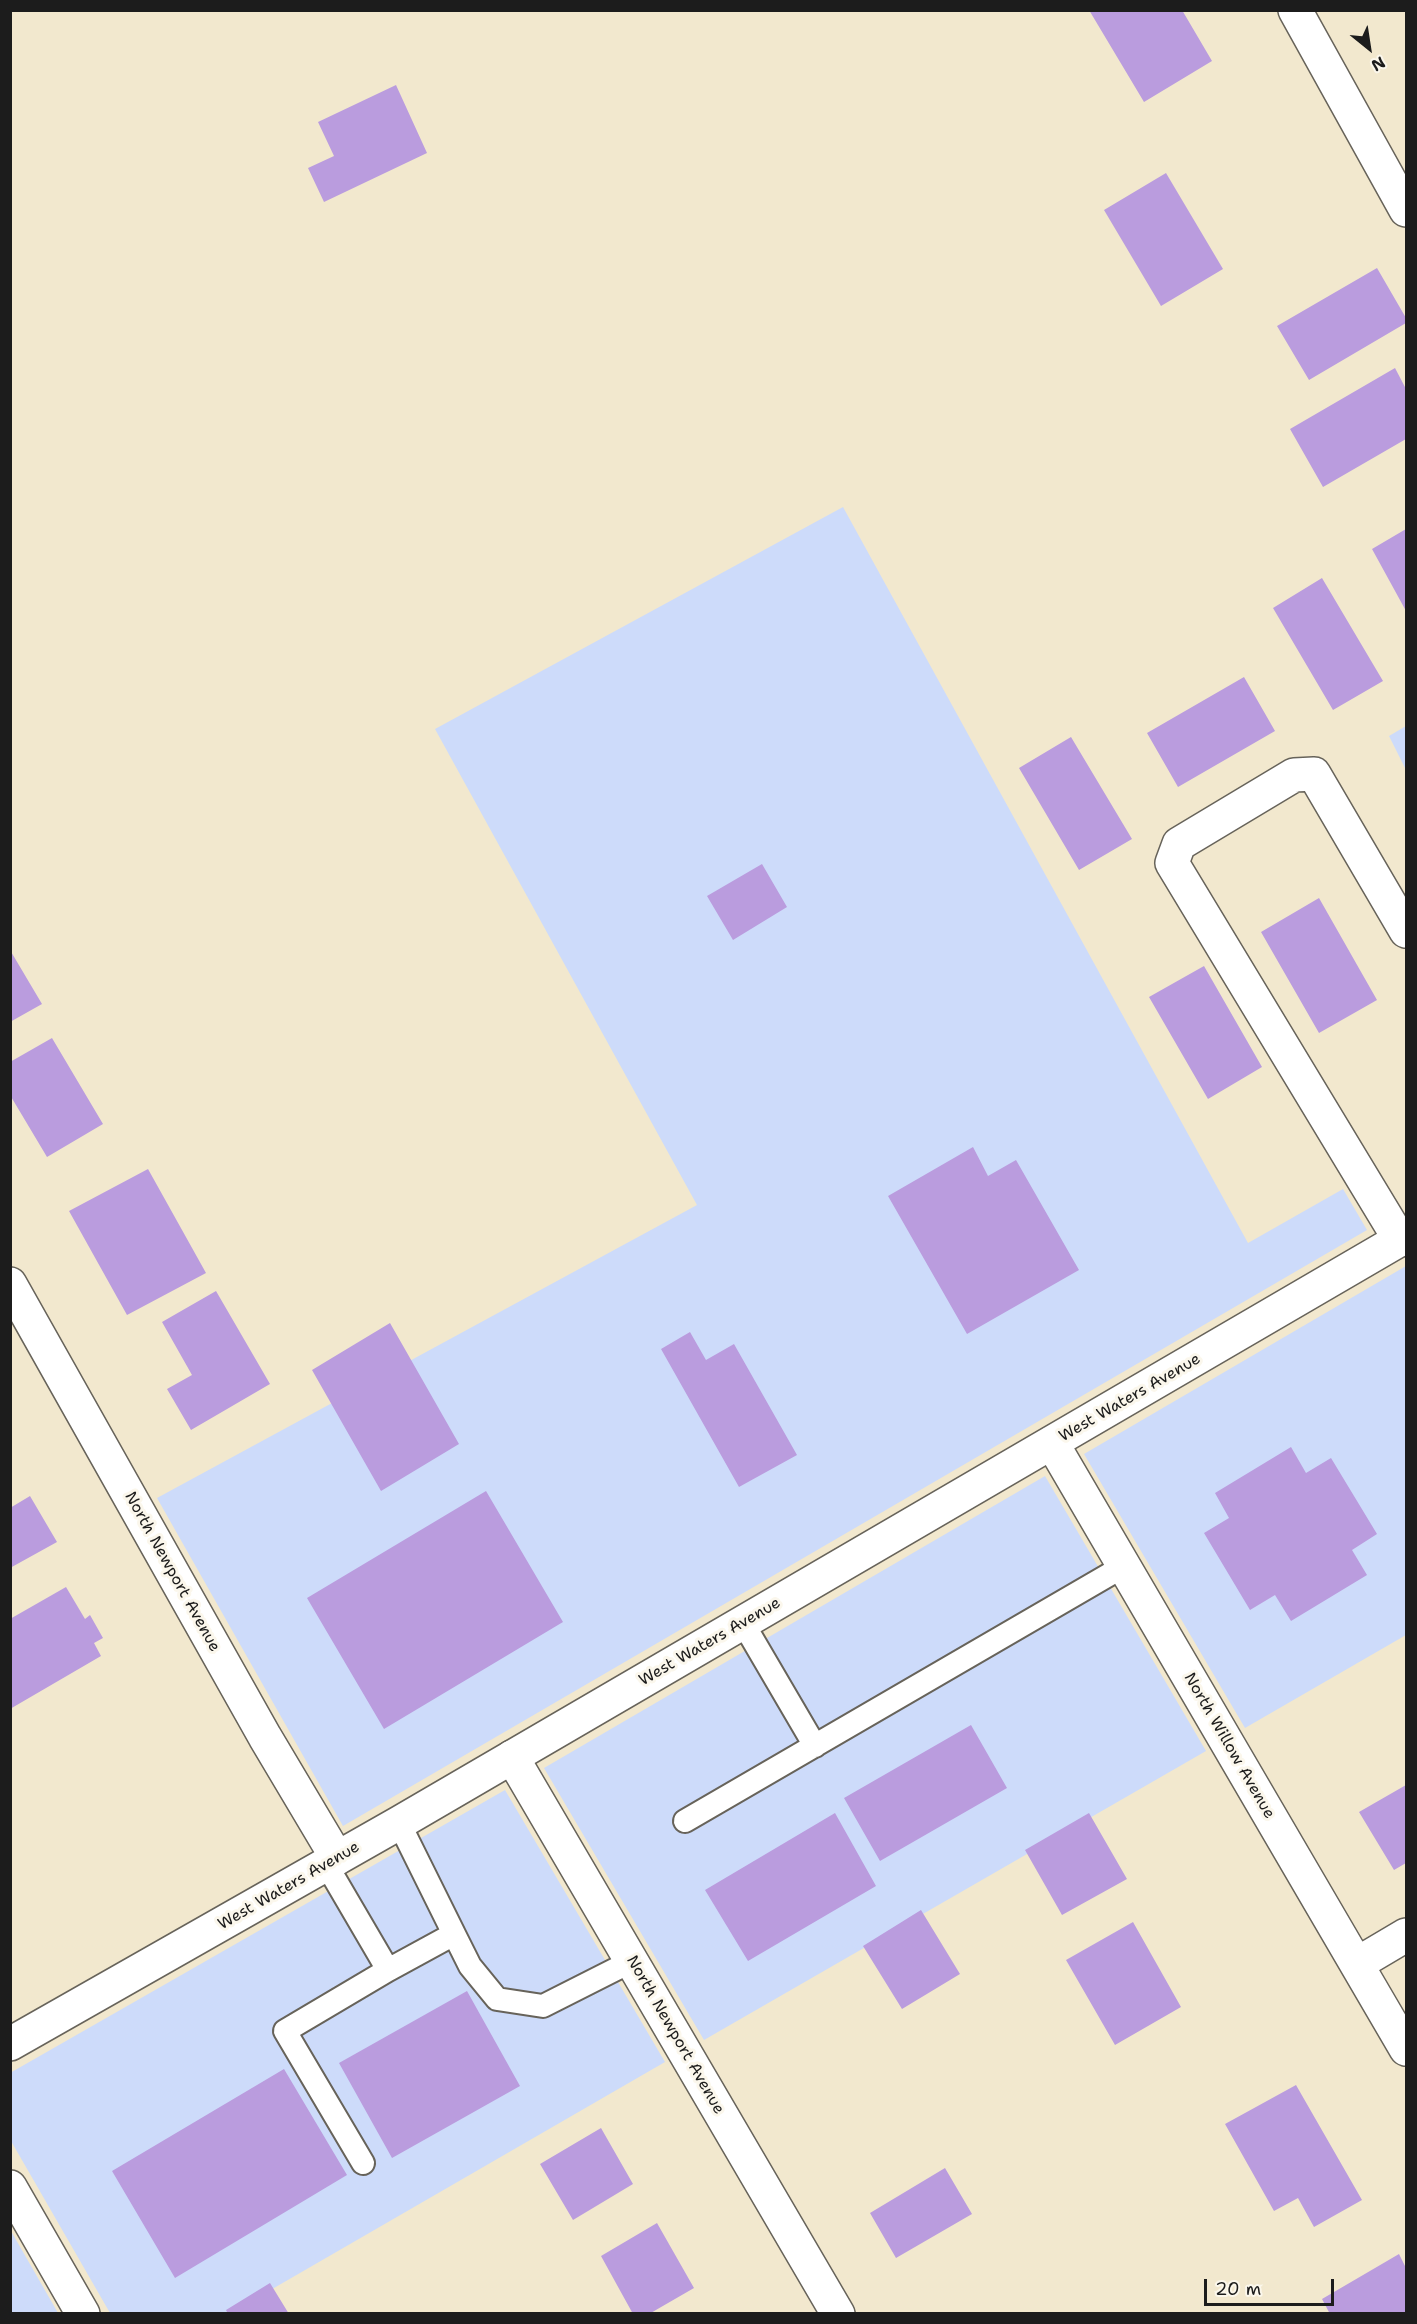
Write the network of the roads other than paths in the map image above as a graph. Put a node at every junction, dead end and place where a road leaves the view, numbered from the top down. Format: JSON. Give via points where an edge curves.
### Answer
{"nodes":[{"id":1,"x":1296,"y":10,"type":"edge"},
{"id":2,"x":1407,"y":210,"type":"edge"},
{"id":3,"x":1407,"y":932,"type":"edge"},
{"id":4,"x":1403,"y":1238,"type":"edge"},
{"id":5,"x":10,"y":1284,"type":"edge"},
{"id":6,"x":1052,"y":1443,"type":"junction"},
{"id":7,"x":1124,"y":1566,"type":"junction"},
{"id":8,"x":742,"y":1623,"type":"junction"},
{"id":9,"x":815,"y":1746,"type":"junction"},
{"id":10,"x":512,"y":1757,"type":"junction"},
{"id":11,"x":685,"y":1821,"type":"dead end"},
{"id":12,"x":399,"y":1823,"type":"junction"},
{"id":13,"x":331,"y":1861,"type":"junction"},
{"id":14,"x":454,"y":1934,"type":"junction"},
{"id":15,"x":1407,"y":1935,"type":"edge"},
{"id":16,"x":632,"y":1961,"type":"junction"},
{"id":17,"x":1357,"y":1964,"type":"junction"},
{"id":18,"x":388,"y":1970,"type":"junction"},
{"id":19,"x":10,"y":2044,"type":"edge"},
{"id":20,"x":1407,"y":2049,"type":"edge"},
{"id":21,"x":363,"y":2163,"type":"dead end"},
{"id":22,"x":10,"y":2187,"type":"edge"},
{"id":23,"x":83,"y":2313,"type":"edge"},
{"id":24,"x":838,"y":2313,"type":"edge"}],
"edges":[{"from":1,"to":2,"type":"street"},
{"from":3,"to":4,"type":"street","via":[[1314,774],[1294,775],[1179,844],[1172,863]]},
{"from":4,"to":6,"type":"street","name":"West Waters Avenue"},
{"from":5,"to":13,"type":"street","name":"North Newport Avenue"},
{"from":6,"to":7,"type":"street","name":"North Willow Avenue"},
{"from":6,"to":8,"type":"street","name":"West Waters Avenue"},
{"from":7,"to":9,"type":"lane"},
{"from":7,"to":17,"type":"street","name":"North Willow Avenue"},
{"from":8,"to":9,"type":"lane"},
{"from":8,"to":10,"type":"street","name":"West Waters Avenue"},
{"from":9,"to":11,"type":"lane"},
{"from":10,"to":12,"type":"street","name":"West Waters Avenue"},
{"from":10,"to":16,"type":"street","name":"North Newport Avenue"},
{"from":12,"to":13,"type":"street","name":"West Waters Avenue"},
{"from":12,"to":14,"type":"lane"},
{"from":13,"to":18,"type":"lane"},
{"from":13,"to":19,"type":"street","name":"West Waters Avenue"},
{"from":14,"to":16,"type":"lane","via":[[470,1966],[497,1999],[543,2006]]},
{"from":14,"to":18,"type":"lane"},
{"from":15,"to":17,"type":"street"},
{"from":16,"to":24,"type":"street","name":"North Newport Avenue"},
{"from":17,"to":20,"type":"street","name":"North Willow Avenue"},
{"from":18,"to":21,"type":"lane","via":[[285,2031]]},
{"from":22,"to":23,"type":"street"}]}
